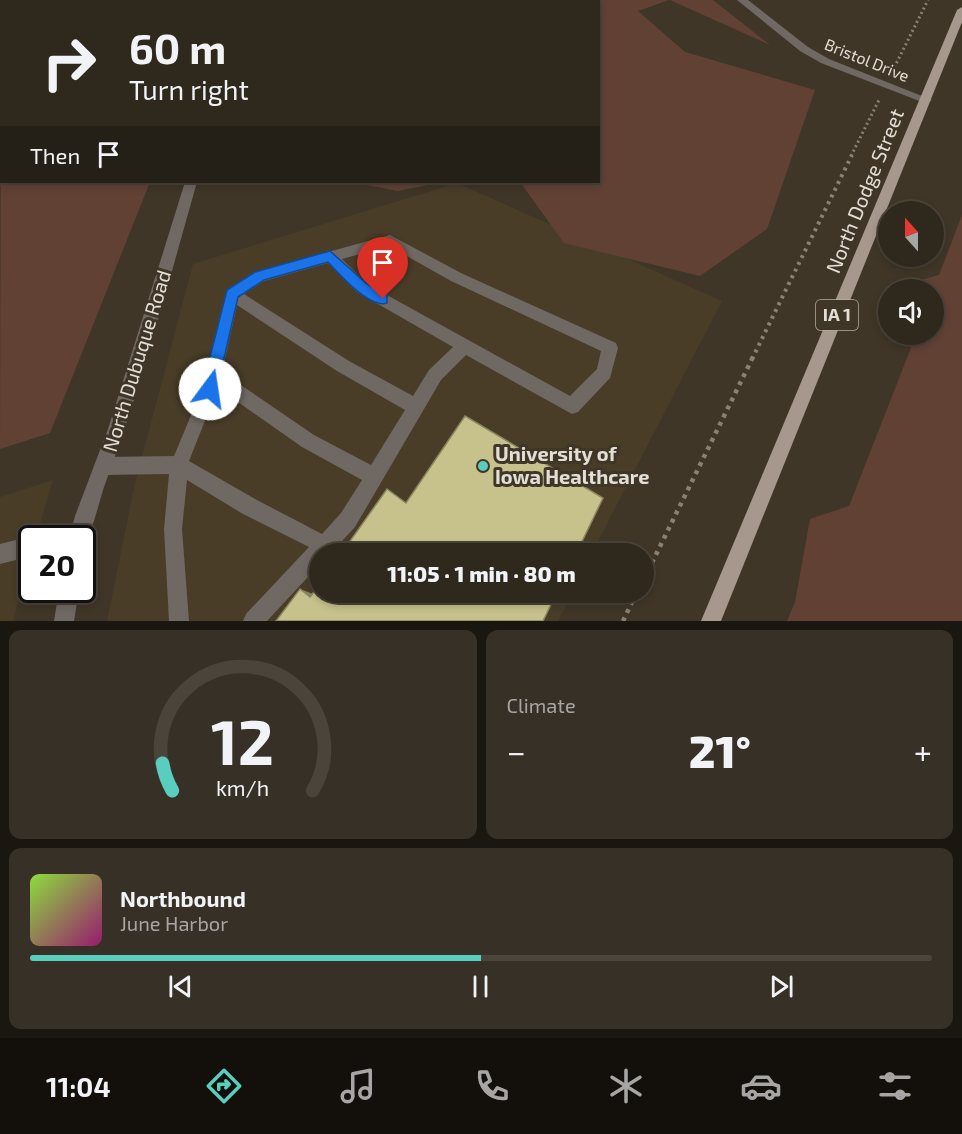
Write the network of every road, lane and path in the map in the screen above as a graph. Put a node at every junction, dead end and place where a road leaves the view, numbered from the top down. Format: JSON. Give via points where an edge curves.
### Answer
{"nodes":[{"id":1,"x":742,"y":0,"type":"edge"},
{"id":2,"x":928,"y":0,"type":"edge"},
{"id":3,"x":962,"y":10,"type":"edge"},
{"id":4,"x":886,"y":86,"type":"junction"},
{"id":5,"x":926,"y":100,"type":"junction"},
{"id":6,"x":191,"y":183,"type":"edge"},
{"id":7,"x":330,"y":256,"type":"junction"},
{"id":8,"x":232,"y":294,"type":"junction"},
{"id":9,"x":465,"y":346,"type":"junction"},
{"id":10,"x":213,"y":375,"type":"junction"},
{"id":11,"x":416,"y":407,"type":"junction"},
{"id":12,"x":179,"y":465,"type":"junction"},
{"id":13,"x":103,"y":466,"type":"junction"},
{"id":14,"x":374,"y":477,"type":"junction"},
{"id":15,"x":82,"y":525,"type":"edge"},
{"id":16,"x":320,"y":543,"type":"edge"},
{"id":17,"x":326,"y":543,"type":"edge"},
{"id":18,"x":18,"y":550,"type":"edge"},
{"id":19,"x":0,"y":554,"type":"edge"},
{"id":20,"x":654,"y":559,"type":"edge"},
{"id":21,"x":309,"y":561,"type":"edge"},
{"id":22,"x":67,"y":603,"type":"edge"},
{"id":23,"x":632,"y":603,"type":"edge"},
{"id":24,"x":64,"y":621,"type":"edge"},
{"id":25,"x":180,"y":621,"type":"edge"},
{"id":26,"x":253,"y":621,"type":"edge"},
{"id":27,"x":623,"y":621,"type":"edge"},
{"id":28,"x":711,"y":621,"type":"edge"}],
"edges":[{"from":1,"to":4,"type":"street","name":"Bristol Drive","via":[[804,49]]},
{"from":2,"to":4,"type":"path"},
{"from":3,"to":5,"type":"main road","name":"North Dodge Street","number":"IA 1"},
{"from":4,"to":5,"type":"street","name":"Bristol Drive"},
{"from":4,"to":20,"type":"path"},
{"from":5,"to":28,"type":"main road","name":"North Dodge Street","number":"IA 1"},
{"from":6,"to":13,"type":"street","name":"North Dubuque Road"},
{"from":7,"to":8,"type":"street","via":[[260,276]]},
{"from":7,"to":9,"type":"street","via":[[362,288]]},
{"from":7,"to":9,"type":"street","via":[[390,240],[456,277],[610,348],[603,373],[572,406]]},
{"from":8,"to":10,"type":"street"},
{"from":8,"to":11,"type":"street","via":[[343,366]]},
{"from":9,"to":11,"type":"street","via":[[435,375]]},
{"from":10,"to":12,"type":"street"},
{"from":10,"to":14,"type":"street","via":[[308,441]]},
{"from":11,"to":14,"type":"street"},
{"from":12,"to":13,"type":"street"},
{"from":12,"to":16,"type":"street"},
{"from":12,"to":25,"type":"street","via":[[173,529]]},
{"from":13,"to":15,"type":"street","name":"North Dubuque Road"},
{"from":14,"to":17,"type":"street","via":[[348,520]]},
{"from":18,"to":19,"type":"street"},
{"from":21,"to":26,"type":"street"},
{"from":22,"to":24,"type":"street"},
{"from":23,"to":27,"type":"path"}]}
